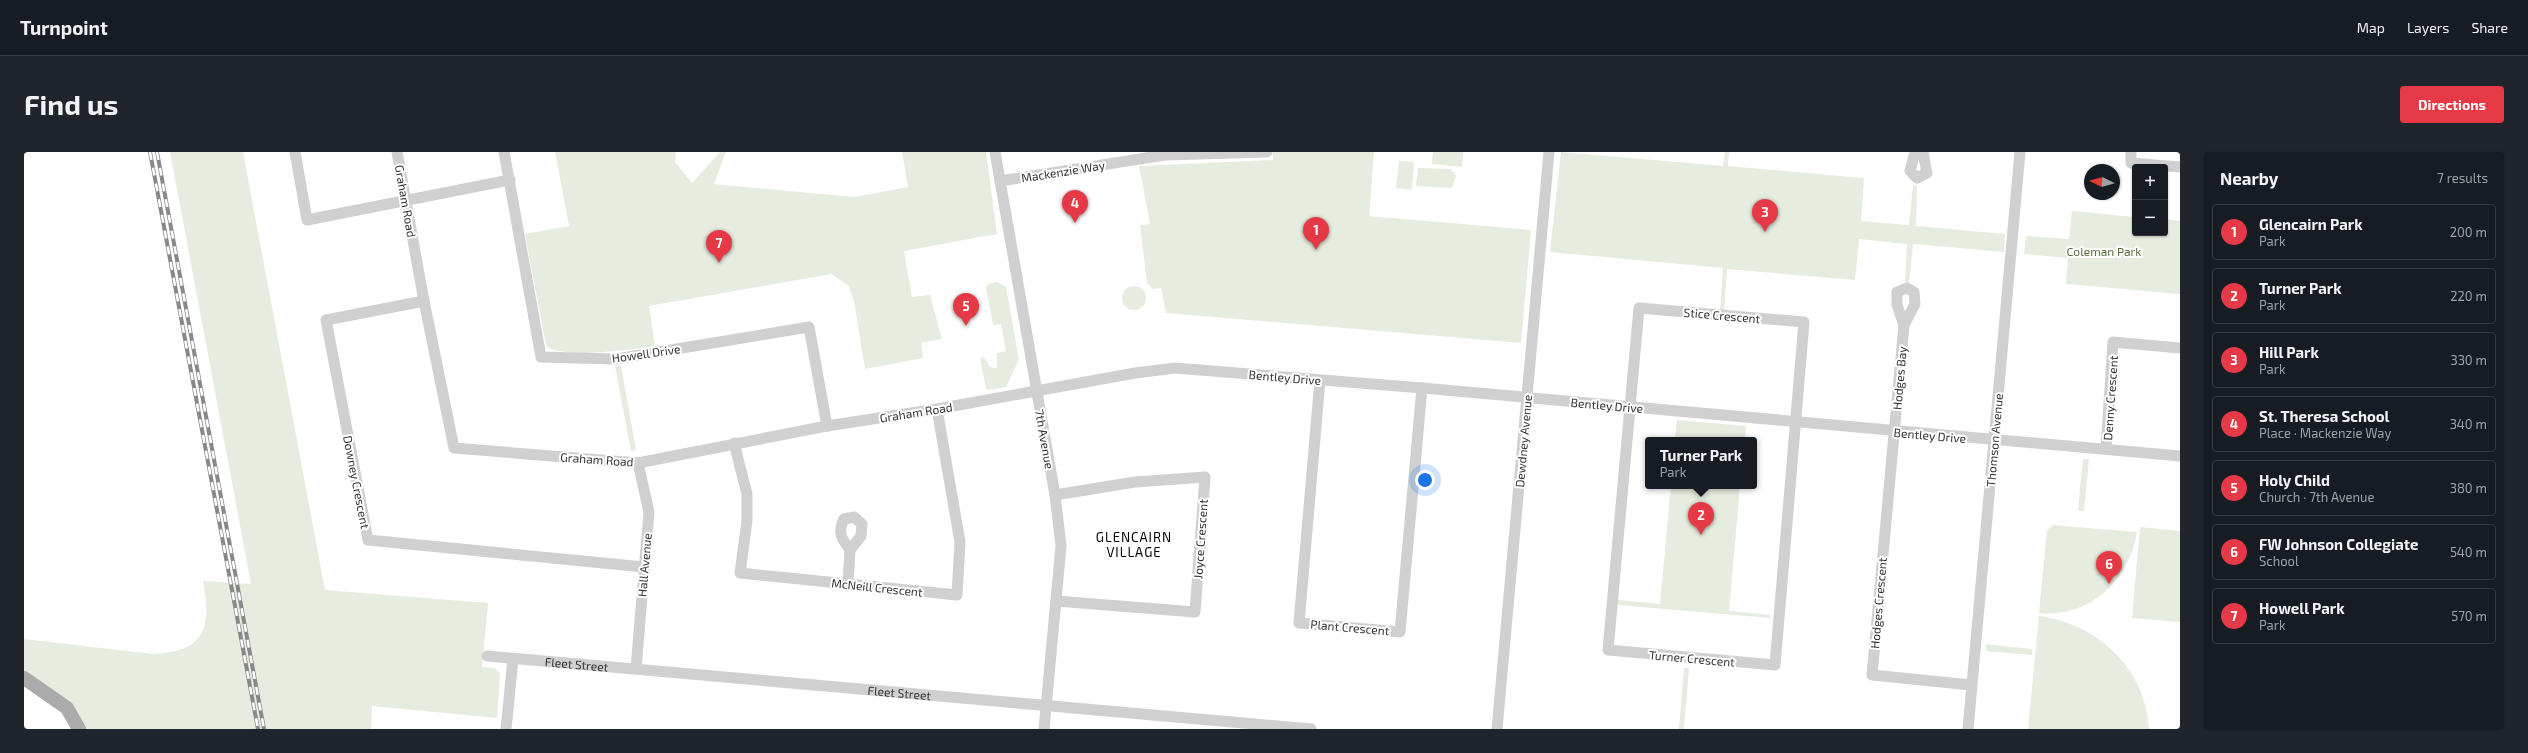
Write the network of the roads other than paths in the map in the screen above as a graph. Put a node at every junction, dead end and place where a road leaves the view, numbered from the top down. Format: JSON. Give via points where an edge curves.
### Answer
{"nodes":[{"id":1,"x":295,"y":152,"type":"edge"},
{"id":2,"x":397,"y":152,"type":"edge"},
{"id":3,"x":504,"y":152,"type":"edge"},
{"id":4,"x":995,"y":152,"type":"edge"},
{"id":5,"x":1267,"y":152,"type":"edge"},
{"id":6,"x":1549,"y":152,"type":"edge"},
{"id":7,"x":1916,"y":152,"type":"edge"},
{"id":8,"x":1923,"y":152,"type":"edge"},
{"id":9,"x":2020,"y":152,"type":"edge"},
{"id":10,"x":2132,"y":152,"type":"edge"},
{"id":11,"x":2180,"y":167,"type":"edge"},
{"id":12,"x":510,"y":180,"type":"junction"},
{"id":13,"x":1000,"y":181,"type":"junction"},
{"id":14,"x":406,"y":200,"type":"junction"},
{"id":15,"x":424,"y":301,"type":"junction"},
{"id":16,"x":1904,"y":325,"type":"dead end"},
{"id":17,"x":2180,"y":348,"type":"edge"},
{"id":18,"x":1320,"y":380,"type":"junction"},
{"id":19,"x":1422,"y":388,"type":"junction"},
{"id":20,"x":1036,"y":390,"type":"junction"},
{"id":21,"x":1527,"y":398,"type":"junction"},
{"id":22,"x":1630,"y":408,"type":"junction"},
{"id":23,"x":937,"y":409,"type":"junction"},
{"id":24,"x":1796,"y":422,"type":"junction"},
{"id":25,"x":827,"y":426,"type":"junction"},
{"id":26,"x":1895,"y":432,"type":"junction"},
{"id":27,"x":1994,"y":441,"type":"junction"},
{"id":28,"x":734,"y":443,"type":"junction"},
{"id":29,"x":2106,"y":450,"type":"junction"},
{"id":30,"x":2180,"y":456,"type":"edge"},
{"id":31,"x":638,"y":463,"type":"junction"},
{"id":32,"x":1054,"y":495,"type":"junction"},
{"id":33,"x":850,"y":550,"type":"dead end"},
{"id":34,"x":644,"y":567,"type":"junction"},
{"id":35,"x":848,"y":583,"type":"junction"},
{"id":36,"x":1056,"y":601,"type":"junction"},
{"id":37,"x":487,"y":656,"type":"dead end"},
{"id":38,"x":513,"y":659,"type":"junction"},
{"id":39,"x":636,"y":669,"type":"junction"},
{"id":40,"x":24,"y":678,"type":"edge"},
{"id":41,"x":1971,"y":685,"type":"junction"},
{"id":42,"x":1046,"y":706,"type":"junction"},
{"id":43,"x":80,"y":729,"type":"edge"},
{"id":44,"x":506,"y":729,"type":"edge"},
{"id":45,"x":1044,"y":729,"type":"edge"},
{"id":46,"x":1311,"y":729,"type":"edge"},
{"id":47,"x":1497,"y":729,"type":"edge"},
{"id":48,"x":1968,"y":729,"type":"edge"}],
"edges":[{"from":1,"to":14,"type":"street","via":[[307,220]]},
{"from":2,"to":14,"type":"street","name":"Graham Road"},
{"from":3,"to":12,"type":"street","name":"Howell Drive"},
{"from":4,"to":13,"type":"street","name":"7th Avenue"},
{"from":5,"to":13,"type":"street","name":"Mackenzie Way","via":[[1165,155]]},
{"from":6,"to":21,"type":"street","name":"Dewdney Avenue"},
{"from":7,"to":8,"type":"street","via":[[1910,171],[1917,178],[1927,173]]},
{"from":9,"to":27,"type":"street","name":"Thomson Avenue"},
{"from":10,"to":11,"type":"street","via":[[2131,163]]},
{"from":12,"to":14,"type":"street"},
{"from":12,"to":25,"type":"street","name":"Howell Drive","via":[[541,356],[616,359],[809,327]]},
{"from":13,"to":20,"type":"street","name":"7th Avenue"},
{"from":14,"to":15,"type":"street","name":"Graham Road"},
{"from":15,"to":31,"type":"street","name":"Graham Road","via":[[454,448]]},
{"from":15,"to":34,"type":"street","name":"Downey Crescent","via":[[326,320],[368,540]]},
{"from":16,"to":26,"type":"street","name":"Hodges Bay"},
{"from":17,"to":29,"type":"street","name":"Denny Crescent","via":[[2113,342]]},
{"from":18,"to":19,"type":"street","name":"Bentley Drive"},
{"from":18,"to":19,"type":"street","name":"Plant Crescent","via":[[1298,623],[1400,632]]},
{"from":18,"to":20,"type":"street","name":"Bentley Drive","via":[[1175,368]]},
{"from":19,"to":21,"type":"street","name":"Bentley Drive"},
{"from":20,"to":23,"type":"street","name":"Graham Road"},
{"from":20,"to":32,"type":"street","name":"7th Avenue"},
{"from":21,"to":22,"type":"street","name":"Bentley Drive"},
{"from":21,"to":47,"type":"street","name":"Dewdney Avenue"},
{"from":22,"to":24,"type":"street","name":"Bentley Drive"},
{"from":22,"to":24,"type":"street","name":"Stice Crescent","via":[[1639,308],[1804,322]]},
{"from":22,"to":24,"type":"street","name":"Turner Crescent","via":[[1608,650],[1775,666]]},
{"from":23,"to":25,"type":"street","name":"Graham Road"},
{"from":23,"to":35,"type":"street","name":"McNeill Crescent","via":[[960,542],[958,595]]},
{"from":24,"to":26,"type":"street","name":"Bentley Drive"},
{"from":25,"to":28,"type":"street","name":"Graham Road"},
{"from":26,"to":27,"type":"street","name":"Bentley Drive"},
{"from":26,"to":41,"type":"street","name":"Hodges Crescent","via":[[1872,675]]},
{"from":27,"to":29,"type":"street","name":"Bentley Drive"},
{"from":27,"to":41,"type":"street","name":"Thomson Avenue"},
{"from":28,"to":31,"type":"street","name":"Graham Road"},
{"from":28,"to":35,"type":"street","name":"McNeill Crescent","via":[[747,494],[747,521],[740,573]]},
{"from":29,"to":30,"type":"street","name":"Bentley Drive"},
{"from":31,"to":34,"type":"street","name":"Hall Avenue","via":[[648,512]]},
{"from":32,"to":36,"type":"street","name":"7th Avenue","via":[[1061,546]]},
{"from":32,"to":36,"type":"street","name":"Joyce Crescent","via":[[1135,482],[1205,478],[1195,612]]},
{"from":33,"to":35,"type":"street"},
{"from":34,"to":39,"type":"street","name":"Hall Avenue"},
{"from":36,"to":42,"type":"street","name":"7th Avenue"},
{"from":37,"to":38,"type":"street","name":"Fleet Street"},
{"from":38,"to":39,"type":"street","name":"Fleet Street"},
{"from":38,"to":44,"type":"street"},
{"from":39,"to":42,"type":"street","name":"Fleet Street"},
{"from":40,"to":43,"type":"main road","via":[[67,708]]},
{"from":41,"to":48,"type":"street","name":"Thomson Avenue"},
{"from":42,"to":45,"type":"street","name":"7th Avenue"},
{"from":42,"to":46,"type":"street","name":"Fleet Street"}]}
